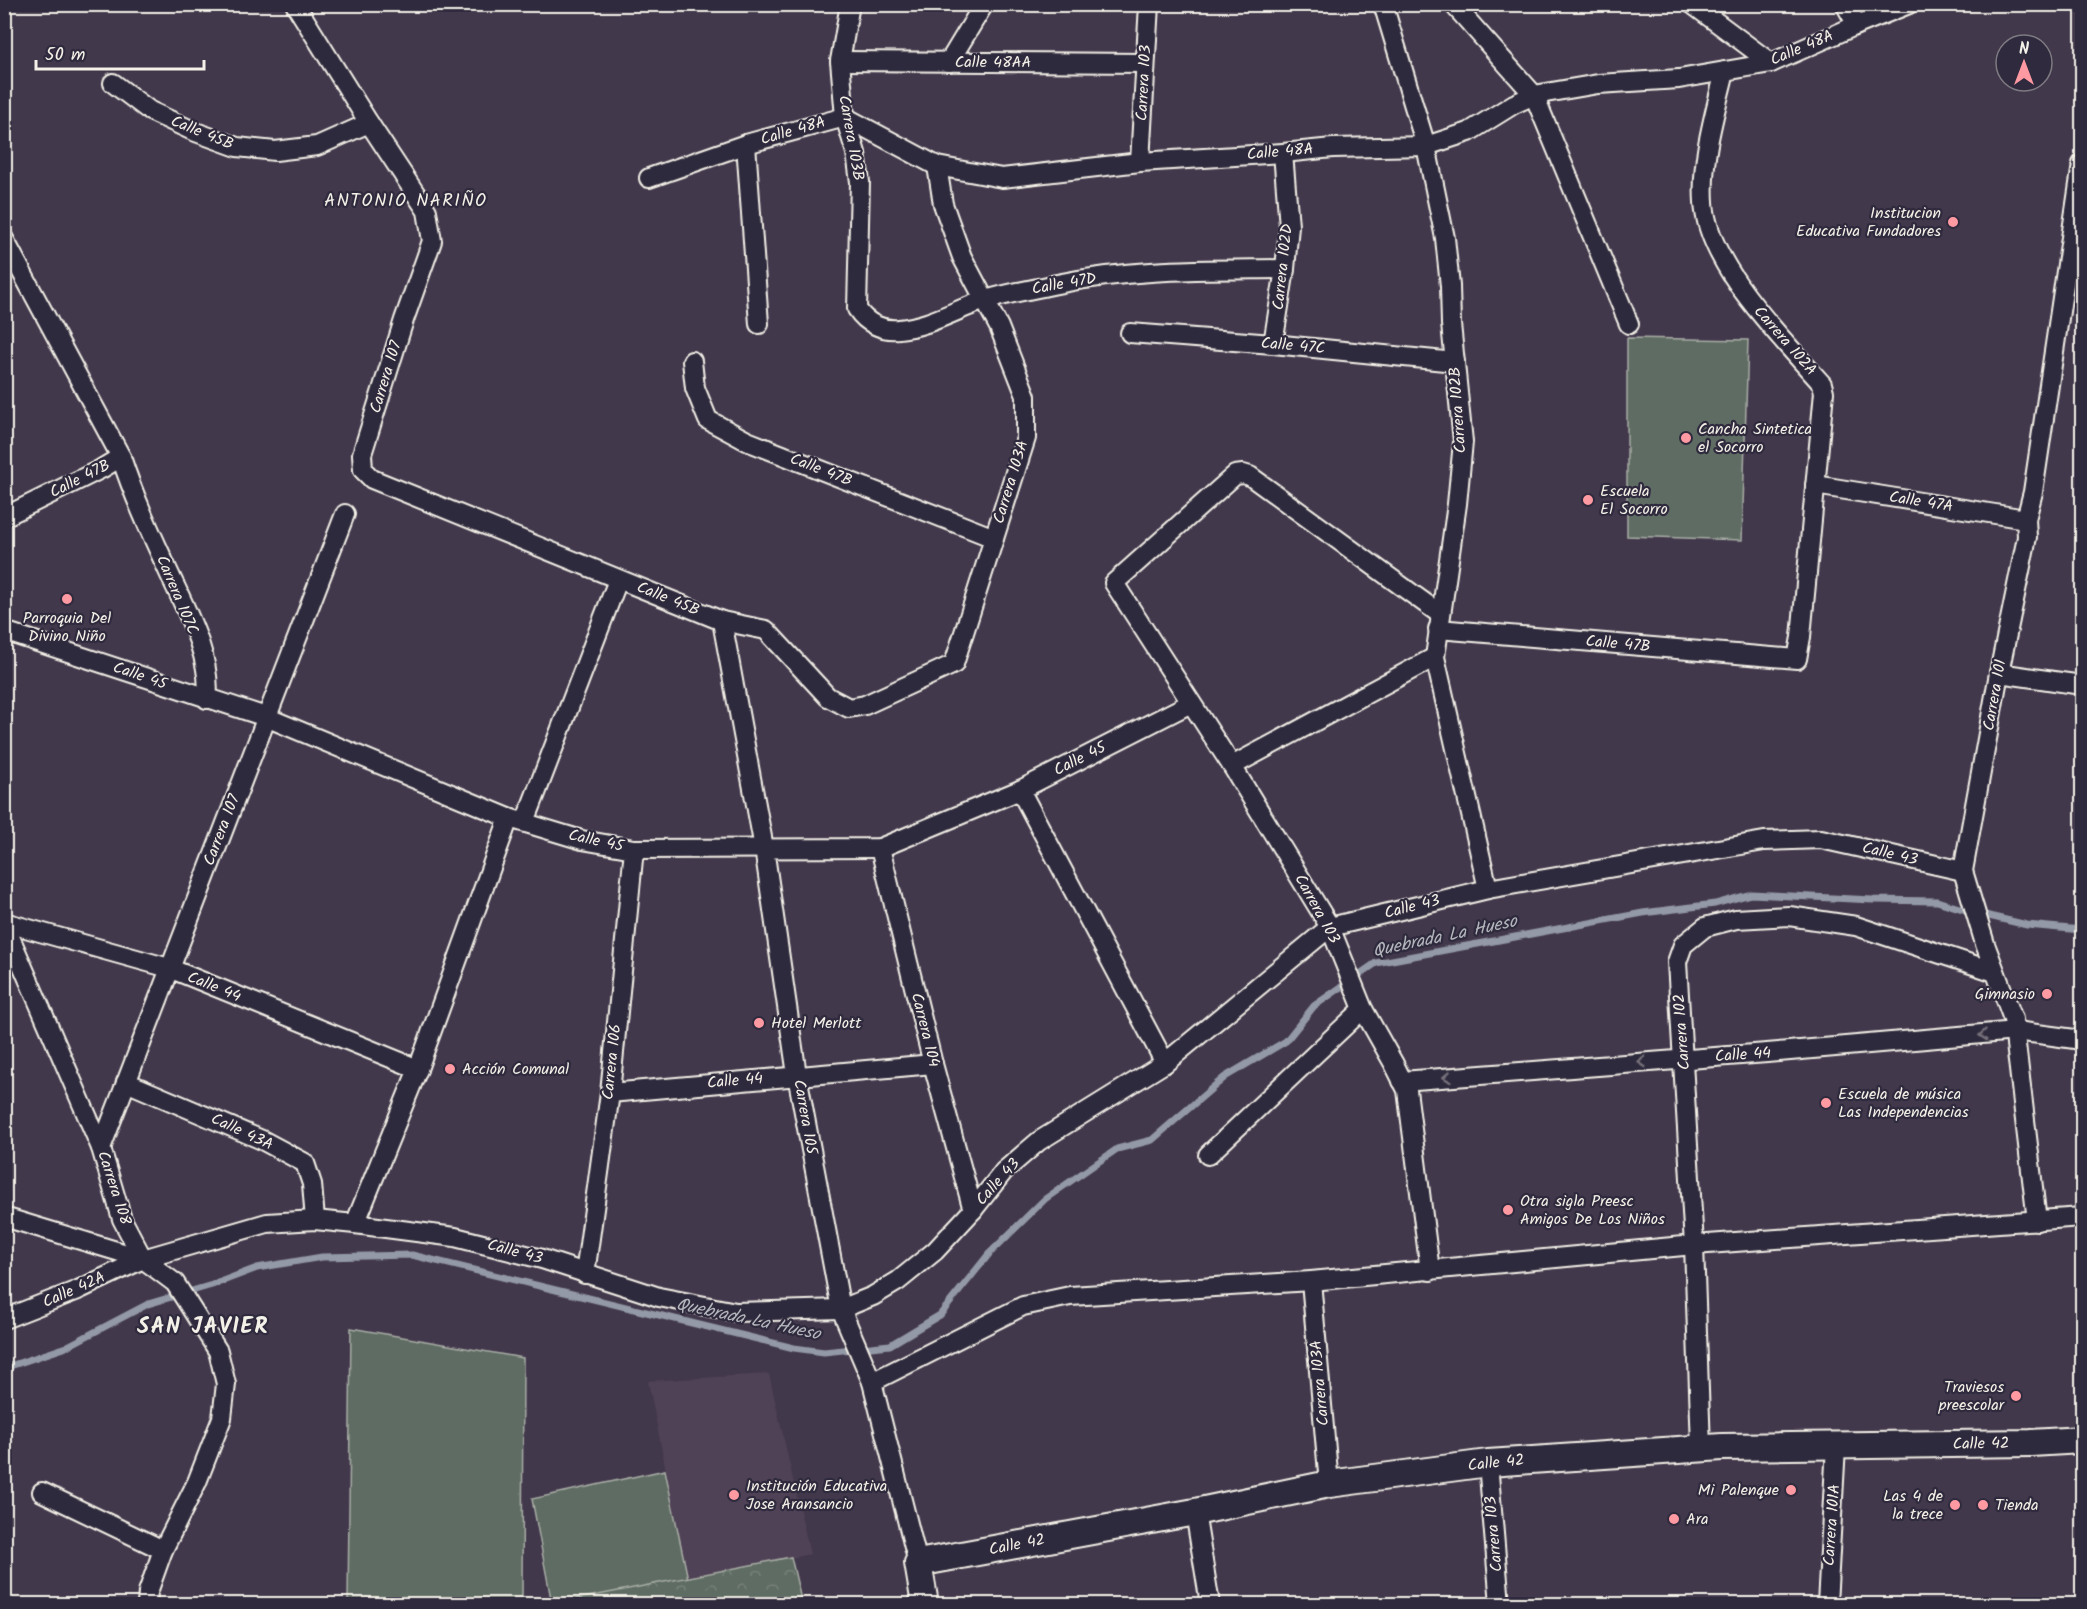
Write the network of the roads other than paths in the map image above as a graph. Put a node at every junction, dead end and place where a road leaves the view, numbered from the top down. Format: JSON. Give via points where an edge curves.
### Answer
{"nodes":[{"id":1,"x":296,"y":4,"type":"edge"},
{"id":2,"x":850,"y":4,"type":"edge"},
{"id":3,"x":984,"y":4,"type":"edge"},
{"id":4,"x":1149,"y":4,"type":"edge"},
{"id":5,"x":1383,"y":4,"type":"edge"},
{"id":6,"x":1454,"y":4,"type":"edge"},
{"id":7,"x":1692,"y":4,"type":"edge"},
{"id":8,"x":1845,"y":4,"type":"edge"},
{"id":9,"x":1909,"y":4,"type":"edge"},
{"id":10,"x":1857,"y":25,"type":"junction"},
{"id":11,"x":840,"y":61,"type":"junction"},
{"id":12,"x":949,"y":62,"type":"junction"},
{"id":13,"x":1145,"y":63,"type":"junction"},
{"id":14,"x":1771,"y":63,"type":"junction"},
{"id":15,"x":1725,"y":71,"type":"junction"},
{"id":16,"x":113,"y":83,"type":"dead end"},
{"id":17,"x":1534,"y":95,"type":"junction"},
{"id":18,"x":845,"y":117,"type":"junction"},
{"id":19,"x":369,"y":123,"type":"junction"},
{"id":20,"x":746,"y":144,"type":"junction"},
{"id":21,"x":1425,"y":146,"type":"junction"},
{"id":22,"x":1284,"y":153,"type":"junction"},
{"id":23,"x":1140,"y":162,"type":"junction"},
{"id":24,"x":2082,"y":164,"type":"edge"},
{"id":25,"x":937,"y":166,"type":"junction"},
{"id":26,"x":649,"y":178,"type":"dead end"},
{"id":27,"x":4,"y":238,"type":"edge"},
{"id":28,"x":1285,"y":268,"type":"junction"},
{"id":29,"x":985,"y":300,"type":"junction"},
{"id":30,"x":857,"y":309,"type":"joint"},
{"id":31,"x":759,"y":324,"type":"dead end"},
{"id":32,"x":1629,"y":324,"type":"dead end"},
{"id":33,"x":1130,"y":333,"type":"dead end"},
{"id":34,"x":1273,"y":344,"type":"junction"},
{"id":35,"x":692,"y":361,"type":"dead end"},
{"id":36,"x":1455,"y":362,"type":"junction"},
{"id":37,"x":121,"y":457,"type":"junction"},
{"id":38,"x":363,"y":470,"type":"joint"},
{"id":39,"x":1815,"y":485,"type":"junction"},
{"id":40,"x":133,"y":494,"type":"joint"},
{"id":41,"x":345,"y":514,"type":"dead end"},
{"id":42,"x":4,"y":517,"type":"edge"},
{"id":43,"x":2026,"y":519,"type":"junction"},
{"id":44,"x":994,"y":538,"type":"junction"},
{"id":45,"x":618,"y":580,"type":"junction"},
{"id":46,"x":722,"y":621,"type":"junction"},
{"id":47,"x":1439,"y":622,"type":"junction"},
{"id":48,"x":4,"y":631,"type":"edge"},
{"id":49,"x":1435,"y":657,"type":"junction"},
{"id":50,"x":1797,"y":659,"type":"joint"},
{"id":51,"x":954,"y":664,"type":"joint"},
{"id":52,"x":1999,"y":673,"type":"junction"},
{"id":53,"x":2082,"y":685,"type":"edge"},
{"id":54,"x":207,"y":699,"type":"junction"},
{"id":55,"x":1191,"y":703,"type":"junction"},
{"id":56,"x":266,"y":717,"type":"junction"},
{"id":57,"x":1232,"y":766,"type":"junction"},
{"id":58,"x":1020,"y":790,"type":"junction"},
{"id":59,"x":517,"y":820,"type":"junction"},
{"id":60,"x":764,"y":848,"type":"junction"},
{"id":61,"x":880,"y":848,"type":"junction"},
{"id":62,"x":634,"y":849,"type":"junction"},
{"id":63,"x":1963,"y":871,"type":"junction"},
{"id":64,"x":1488,"y":889,"type":"junction"},
{"id":65,"x":4,"y":922,"type":"edge"},
{"id":66,"x":1330,"y":927,"type":"junction"},
{"id":67,"x":169,"y":968,"type":"junction"},
{"id":68,"x":1995,"y":972,"type":"junction"},
{"id":69,"x":1361,"y":1005,"type":"junction"},
{"id":70,"x":2016,"y":1032,"type":"junction"},
{"id":71,"x":2082,"y":1040,"type":"edge"},
{"id":72,"x":1684,"y":1059,"type":"junction"},
{"id":73,"x":1165,"y":1063,"type":"junction"},
{"id":74,"x":933,"y":1064,"type":"junction"},
{"id":75,"x":418,"y":1069,"type":"junction"},
{"id":76,"x":797,"y":1076,"type":"junction"},
{"id":77,"x":1402,"y":1081,"type":"junction"},
{"id":78,"x":126,"y":1082,"type":"junction"},
{"id":79,"x":609,"y":1093,"type":"junction"},
{"id":80,"x":101,"y":1148,"type":"junction"},
{"id":81,"x":1208,"y":1155,"type":"dead end"},
{"id":82,"x":973,"y":1210,"type":"junction"},
{"id":83,"x":4,"y":1217,"type":"edge"},
{"id":84,"x":2082,"y":1217,"type":"edge"},
{"id":85,"x":315,"y":1220,"type":"junction"},
{"id":86,"x":2037,"y":1221,"type":"junction"},
{"id":87,"x":355,"y":1224,"type":"junction"},
{"id":88,"x":1694,"y":1245,"type":"junction"},
{"id":89,"x":143,"y":1259,"type":"junction"},
{"id":90,"x":1430,"y":1271,"type":"junction"},
{"id":91,"x":585,"y":1274,"type":"junction"},
{"id":92,"x":1311,"y":1281,"type":"junction"},
{"id":93,"x":841,"y":1309,"type":"junction"},
{"id":94,"x":4,"y":1319,"type":"edge"},
{"id":95,"x":872,"y":1382,"type":"junction"},
{"id":96,"x":2082,"y":1440,"type":"edge"},
{"id":97,"x":1836,"y":1446,"type":"junction"},
{"id":98,"x":1701,"y":1448,"type":"junction"},
{"id":99,"x":1488,"y":1463,"type":"junction"},
{"id":100,"x":1329,"y":1484,"type":"junction"},
{"id":101,"x":42,"y":1492,"type":"dead end"},
{"id":102,"x":1195,"y":1512,"type":"junction"},
{"id":103,"x":163,"y":1550,"type":"junction"},
{"id":104,"x":918,"y":1563,"type":"junction"},
{"id":105,"x":147,"y":1605,"type":"edge"},
{"id":106,"x":926,"y":1605,"type":"edge"},
{"id":107,"x":1210,"y":1605,"type":"edge"},
{"id":108,"x":1500,"y":1605,"type":"edge"},
{"id":109,"x":1827,"y":1605,"type":"edge"}],
"edges":[{"from":1,"to":19,"type":"street","name":"Carrera 107"},
{"from":2,"to":11,"type":"street","name":"Carrera 103B"},
{"from":3,"to":12,"type":"street"},
{"from":4,"to":13,"type":"street","name":"Carrera 103"},
{"from":5,"to":21,"type":"street","name":"Carrera 102B"},
{"from":6,"to":17,"type":"street"},
{"from":7,"to":14,"type":"street"},
{"from":8,"to":10,"type":"street"},
{"from":9,"to":10,"type":"street","name":"Calle 48A"},
{"from":10,"to":14,"type":"street","name":"Calle 48A"},
{"from":11,"to":12,"type":"street","name":"Calle 48AA"},
{"from":11,"to":18,"type":"street","name":"Carrera 103B"},
{"from":12,"to":13,"type":"street","name":"Calle 48AA"},
{"from":13,"to":23,"type":"street","name":"Carrera 103"},
{"from":14,"to":15,"type":"street","name":"Calle 48A"},
{"from":15,"to":17,"type":"street","name":"Calle 48A"},
{"from":15,"to":39,"type":"street","name":"Carrera 102A","via":[[1707,156],[1707,220],[1713,240],[1746,295],[1822,384],[1824,400]]},
{"from":16,"to":19,"type":"street","name":"Calle 45B","via":[[150,111],[237,147],[275,151],[316,146]]},
{"from":17,"to":21,"type":"street","name":"Calle 48A","via":[[1469,132]]},
{"from":17,"to":32,"type":"street"},
{"from":18,"to":20,"type":"street","name":"Calle 48A"},
{"from":18,"to":25,"type":"street","name":"Calle 48A"},
{"from":18,"to":30,"type":"street","name":"Carrera 103B","via":[[860,183]]},
{"from":19,"to":38,"type":"street","name":"Carrera 107","via":[[427,211],[432,241],[362,454]]},
{"from":20,"to":26,"type":"street","name":"Calle 48A"},
{"from":20,"to":31,"type":"street"},
{"from":21,"to":22,"type":"street","name":"Calle 48A"},
{"from":21,"to":36,"type":"street","name":"Carrera 102B","via":[[1444,238]]},
{"from":22,"to":23,"type":"street","name":"Calle 48A"},
{"from":22,"to":28,"type":"street","name":"Carrera 102D","via":[[1289,226]]},
{"from":23,"to":25,"type":"street","name":"Calle 48A","via":[[1002,178]]},
{"from":24,"to":43,"type":"street","name":"Carrera 101"},
{"from":25,"to":29,"type":"street","name":"Carrera 103A","via":[[943,204],[962,257]]},
{"from":27,"to":37,"type":"street"},
{"from":28,"to":29,"type":"street","name":"Calle 47D","via":[[1122,274]]},
{"from":28,"to":34,"type":"street","name":"Carrera 102D"},
{"from":29,"to":30,"type":"street","name":"Calle 47D","via":[[924,325],[897,330],[864,320]]},
{"from":29,"to":44,"type":"street","name":"Carrera 103A","via":[[1026,396],[1026,438]]},
{"from":33,"to":34,"type":"street","name":"Calle 47C"},
{"from":34,"to":36,"type":"street","name":"Calle 47C"},
{"from":35,"to":44,"type":"street","name":"Calle 47B","via":[[694,388],[708,420],[747,441]]},
{"from":36,"to":47,"type":"street","name":"Carrera 102B","via":[[1463,451]]},
{"from":37,"to":40,"type":"street","name":"Calle 47B"},
{"from":37,"to":42,"type":"street","name":"Calle 47B"},
{"from":38,"to":45,"type":"street","name":"Calle 45B","via":[[372,479]]},
{"from":39,"to":43,"type":"street","name":"Calle 47A"},
{"from":39,"to":50,"type":"street","name":"Carrera 102A"},
{"from":40,"to":54,"type":"street","name":"Carrera 107C","via":[[207,669]]},
{"from":41,"to":56,"type":"street","name":"Carrera 107"},
{"from":43,"to":52,"type":"street","name":"Carrera 101","via":[[2027,537]]},
{"from":44,"to":51,"type":"street","name":"Carrera 103A"},
{"from":45,"to":46,"type":"street","name":"Calle 45B"},
{"from":45,"to":59,"type":"street"},
{"from":46,"to":51,"type":"street","name":"Calle 45B","via":[[766,630],[828,697],[849,708],[865,705]]},
{"from":46,"to":60,"type":"street","name":"Carrera 105"},
{"from":47,"to":49,"type":"street","name":"Carrera 102B"},
{"from":47,"to":50,"type":"street","name":"Calle 47B"},
{"from":47,"to":55,"type":"street","name":"Carrera 103","via":[[1250,476],[1235,475],[1113,583]]},
{"from":48,"to":54,"type":"street","name":"Calle 45"},
{"from":49,"to":57,"type":"street"},
{"from":49,"to":64,"type":"street","name":"Carrera 102B"},
{"from":52,"to":53,"type":"street"},
{"from":52,"to":63,"type":"street","name":"Carrera 101"},
{"from":54,"to":56,"type":"street","name":"Calle 45"},
{"from":55,"to":57,"type":"street","name":"Carrera 103"},
{"from":55,"to":58,"type":"street","name":"Calle 45"},
{"from":56,"to":59,"type":"street","name":"Calle 45"},
{"from":56,"to":67,"type":"street","name":"Carrera 107"},
{"from":57,"to":66,"type":"street","name":"Carrera 103"},
{"from":58,"to":61,"type":"street","name":"Calle 45"},
{"from":58,"to":73,"type":"street"},
{"from":59,"to":62,"type":"street","name":"Calle 45","via":[[582,840]]},
{"from":59,"to":75,"type":"street"},
{"from":60,"to":61,"type":"street","name":"Calle 45"},
{"from":60,"to":62,"type":"street","name":"Calle 45"},
{"from":60,"to":76,"type":"street","name":"Carrera 105"},
{"from":61,"to":74,"type":"street","name":"Carrera 104"},
{"from":62,"to":79,"type":"street","name":"Carrera 106"},
{"from":63,"to":64,"type":"street","name":"Calle 43","via":[[1821,839],[1775,840]]},
{"from":63,"to":68,"type":"street","name":"Carrera 101"},
{"from":64,"to":66,"type":"street","name":"Calle 43"},
{"from":65,"to":67,"type":"street","name":"Calle 44"},
{"from":65,"to":80,"type":"street","name":"Carrera 108"},
{"from":66,"to":69,"type":"street","name":"Carrera 103"},
{"from":66,"to":73,"type":"street","name":"Calle 43"},
{"from":67,"to":75,"type":"street","name":"Calle 44"},
{"from":67,"to":78,"type":"street","name":"Carrera 107"},
{"from":68,"to":70,"type":"street","name":"Carrera 101"},
{"from":68,"to":72,"type":"street","name":"Carrera 102","via":[[1856,926],[1789,916],[1736,919],[1705,927],[1683,945],[1677,962]]},
{"from":69,"to":77,"type":"street","name":"Carrera 103"},
{"from":69,"to":81,"type":"street"},
{"from":70,"to":71,"type":"street","name":"Calle 44"},
{"from":70,"to":72,"type":"street","name":"Calle 44","one_way":true},
{"from":70,"to":86,"type":"street","name":"Carrera 101"},
{"from":72,"to":77,"type":"street","name":"Calle 44","one_way":true},
{"from":72,"to":88,"type":"street","name":"Carrera 102"},
{"from":73,"to":82,"type":"street","name":"Calle 43","via":[[1039,1141],[1004,1171]]},
{"from":74,"to":76,"type":"street","name":"Calle 44"},
{"from":74,"to":82,"type":"street","name":"Carrera 104"},
{"from":75,"to":87,"type":"street"},
{"from":76,"to":79,"type":"street","name":"Calle 44"},
{"from":76,"to":93,"type":"street","name":"Carrera 105"},
{"from":77,"to":90,"type":"street","name":"Carrera 103","via":[[1407,1090]]},
{"from":78,"to":80,"type":"street","name":"Carrera 107"},
{"from":78,"to":85,"type":"street","name":"Calle 43A","via":[[262,1140],[305,1163],[312,1184]]},
{"from":79,"to":91,"type":"street","name":"Carrera 106"},
{"from":80,"to":89,"type":"street","name":"Carrera 108","via":[[122,1219]]},
{"from":82,"to":93,"type":"street","name":"Calle 43","via":[[935,1251],[898,1281]]},
{"from":83,"to":89,"type":"street"},
{"from":84,"to":86,"type":"street"},
{"from":85,"to":87,"type":"street","name":"Calle 43"},
{"from":85,"to":89,"type":"street","name":"Calle 43","via":[[267,1223]]},
{"from":86,"to":88,"type":"street"},
{"from":87,"to":91,"type":"street","name":"Calle 43","via":[[455,1237]]},
{"from":88,"to":90,"type":"street"},
{"from":88,"to":98,"type":"street","name":"Carrera 102"},
{"from":89,"to":94,"type":"street","name":"Calle 42A"},
{"from":89,"to":103,"type":"street","name":"Carrera 108","via":[[175,1283],[219,1352],[226,1384],[222,1418],[197,1482]]},
{"from":90,"to":92,"type":"street"},
{"from":91,"to":93,"type":"street","name":"Calle 43","via":[[660,1298],[736,1312]]},
{"from":92,"to":95,"type":"street","via":[[1070,1296],[1023,1306]]},
{"from":92,"to":100,"type":"street","name":"Carrera 103A"},
{"from":93,"to":95,"type":"street","name":"Carrera 105"},
{"from":95,"to":104,"type":"street","name":"Carrera 105"},
{"from":96,"to":97,"type":"street","name":"Calle 42"},
{"from":97,"to":98,"type":"street","name":"Calle 42"},
{"from":97,"to":109,"type":"street","name":"Carrera 101A"},
{"from":98,"to":99,"type":"street","name":"Calle 42"},
{"from":99,"to":100,"type":"street","name":"Calle 42"},
{"from":99,"to":108,"type":"street","name":"Carrera 103"},
{"from":100,"to":102,"type":"street","name":"Calle 42"},
{"from":101,"to":103,"type":"street"},
{"from":102,"to":104,"type":"street","name":"Calle 42"},
{"from":102,"to":107,"type":"street"},
{"from":103,"to":105,"type":"street","name":"Carrera 108"},
{"from":104,"to":106,"type":"street","name":"Carrera 105"}]}
